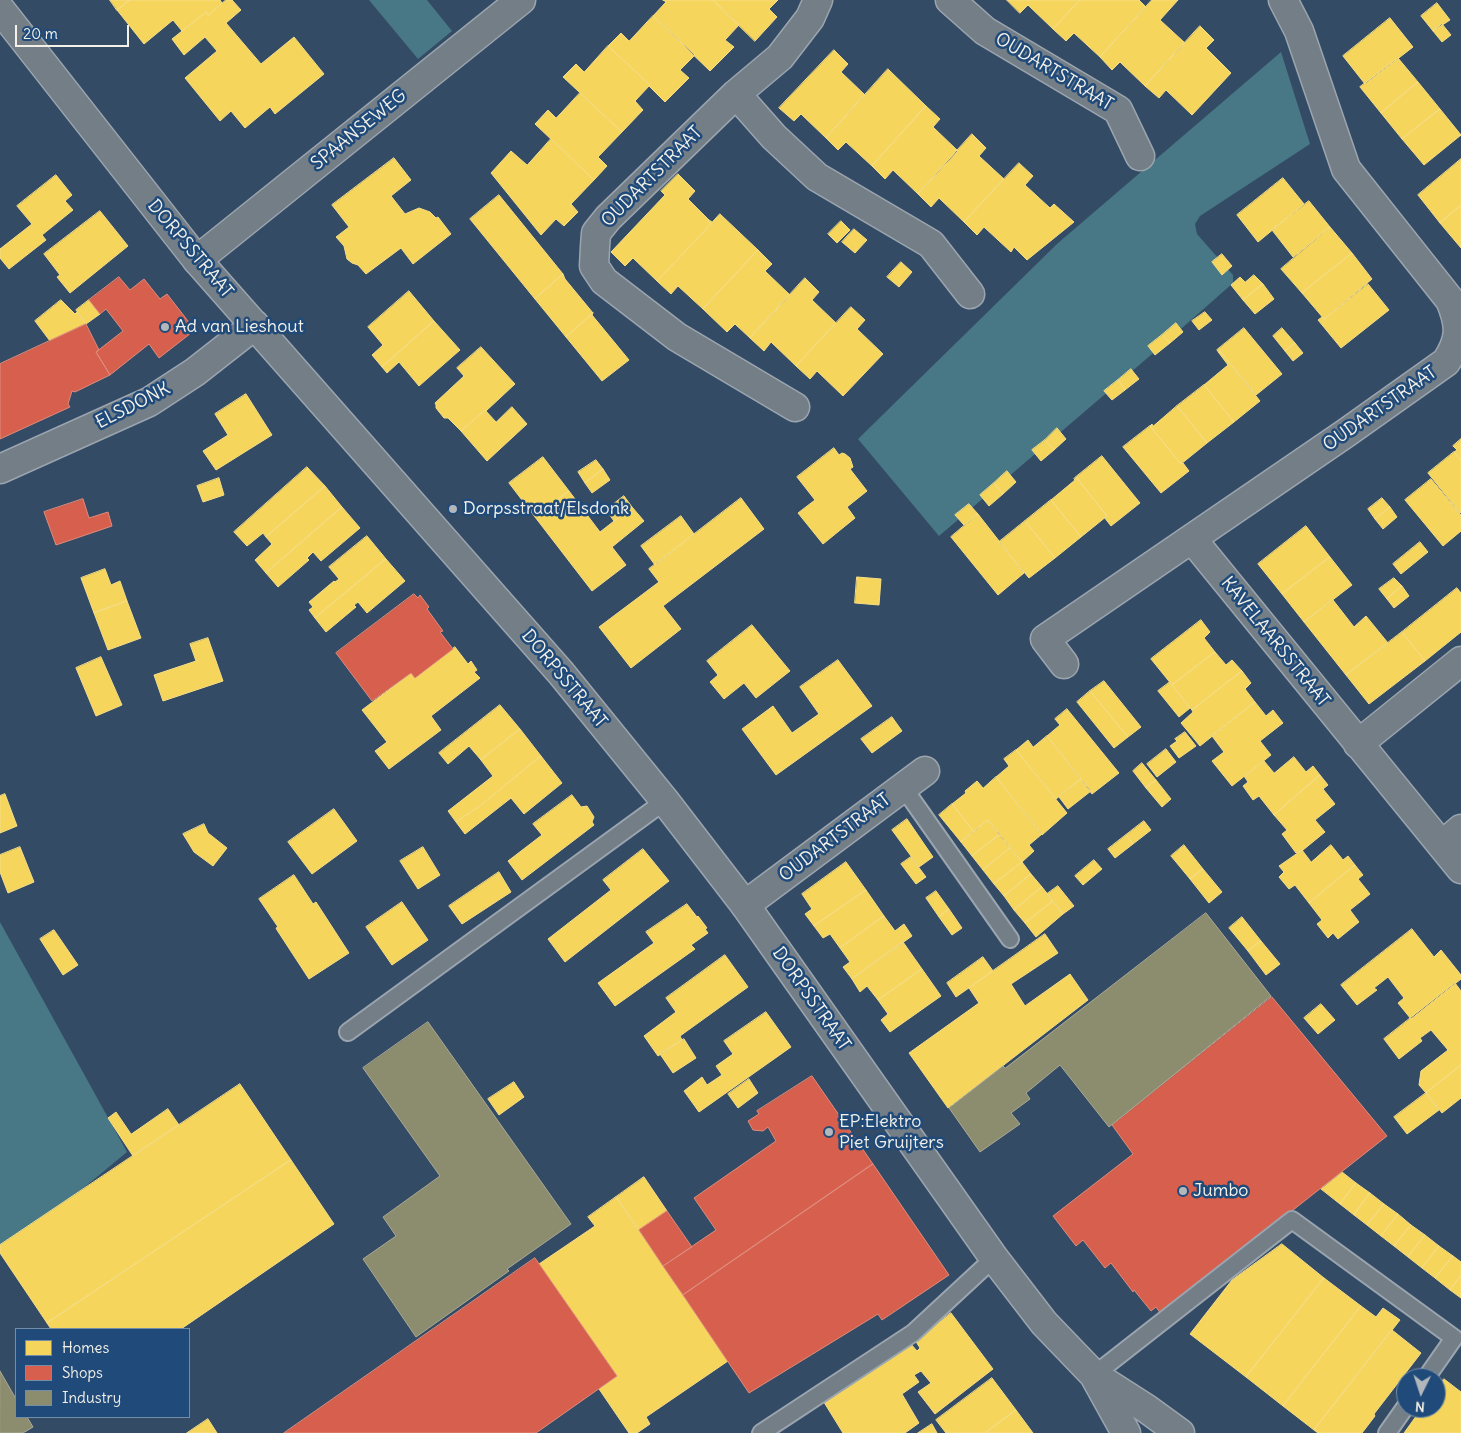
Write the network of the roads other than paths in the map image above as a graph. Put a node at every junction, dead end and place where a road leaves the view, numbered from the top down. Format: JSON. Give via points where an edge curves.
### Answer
{"nodes":[{"id":1,"x":521,"y":0,"type":"edge"},
{"id":2,"x":818,"y":0,"type":"edge"},
{"id":3,"x":950,"y":0,"type":"edge"},
{"id":4,"x":1283,"y":0,"type":"edge"},
{"id":5,"x":0,"y":9,"type":"edge"},
{"id":6,"x":736,"y":94,"type":"junction"},
{"id":7,"x":1140,"y":156,"type":"dead end"},
{"id":8,"x":196,"y":260,"type":"junction"},
{"id":9,"x":970,"y":294,"type":"dead end"},
{"id":10,"x":256,"y":325,"type":"junction"},
{"id":11,"x":794,"y":407,"type":"dead end"},
{"id":12,"x":0,"y":469,"type":"edge"},
{"id":13,"x":1192,"y":539,"type":"junction"},
{"id":14,"x":1461,"y":661,"type":"edge"},
{"id":15,"x":1064,"y":664,"type":"dead end"},
{"id":16,"x":1358,"y":744,"type":"junction"},
{"id":17,"x":925,"y":771,"type":"dead end"},
{"id":18,"x":903,"y":787,"type":"junction"},
{"id":19,"x":665,"y":801,"type":"junction"},
{"id":20,"x":1451,"y":837,"type":"edge"},
{"id":21,"x":1461,"y":869,"type":"edge"},
{"id":22,"x":745,"y":905,"type":"junction"},
{"id":23,"x":1010,"y":939,"type":"dead end"},
{"id":24,"x":348,"y":1032,"type":"dead end"},
{"id":25,"x":994,"y":1258,"type":"junction"},
{"id":26,"x":1433,"y":1368,"type":"edge"},
{"id":27,"x":1094,"y":1375,"type":"junction"},
{"id":28,"x":1398,"y":1418,"type":"edge"},
{"id":29,"x":761,"y":1433,"type":"edge"},
{"id":30,"x":1126,"y":1433,"type":"edge"},
{"id":31,"x":1180,"y":1433,"type":"edge"},
{"id":32,"x":1387,"y":1433,"type":"edge"}],
"edges":[{"from":1,"to":8,"type":"street","name":"SPAANSEWEG"},
{"from":2,"to":6,"type":"street","name":"OUDARTSTRAAT","via":[[810,18],[780,57]]},
{"from":3,"to":7,"type":"street","name":"OUDARTSTRAAT","via":[[985,30],[1118,110]]},
{"from":4,"to":13,"type":"street","name":"OUDARTSTRAAT","via":[[1299,31],[1346,170],[1450,300],[1459,317],[1460,332],[1456,348],[1446,362]]},
{"from":5,"to":8,"type":"street","name":"DORPSSTRAAT"},
{"from":6,"to":9,"type":"street","via":[[816,177],[931,244]]},
{"from":6,"to":11,"type":"street","name":"OUDARTSTRAAT","via":[[608,218],[596,233],[594,266],[604,281],[677,337]]},
{"from":8,"to":10,"type":"street","name":"DORPSSTRAAT"},
{"from":10,"to":12,"type":"street","name":"ELSDONK","via":[[195,372],[148,402]]},
{"from":10,"to":19,"type":"street","name":"DORPSSTRAAT","via":[[561,673]]},
{"from":13,"to":15,"type":"street","name":"OUDARTSTRAAT","via":[[1045,639]]},
{"from":13,"to":16,"type":"street","name":"KAVELAARSSTRAAT"},
{"from":14,"to":16,"type":"street"},
{"from":16,"to":20,"type":"street","name":"KAVELAARSSTRAAT"},
{"from":17,"to":18,"type":"street","name":"OUDARTSTRAAT"},
{"from":18,"to":22,"type":"street","name":"OUDARTSTRAAT"},
{"from":18,"to":23,"type":"lane"},
{"from":19,"to":22,"type":"street","name":"DORPSSTRAAT"},
{"from":19,"to":24,"type":"lane"},
{"from":20,"to":21,"type":"street","name":"KAVELAARSSTRAAT"},
{"from":22,"to":25,"type":"street","name":"DORPSSTRAAT"},
{"from":25,"to":27,"type":"street","name":"DORPSSTRAAT","via":[[1044,1323]]},
{"from":25,"to":29,"type":"lane","via":[[914,1333]]},
{"from":26,"to":27,"type":"lane","via":[[1454,1338],[1292,1220]]},
{"from":27,"to":30,"type":"street","name":"DORPSSTRAAT"},
{"from":27,"to":31,"type":"street","name":"DORPSSTRAAT"},
{"from":28,"to":32,"type":"lane"}]}
